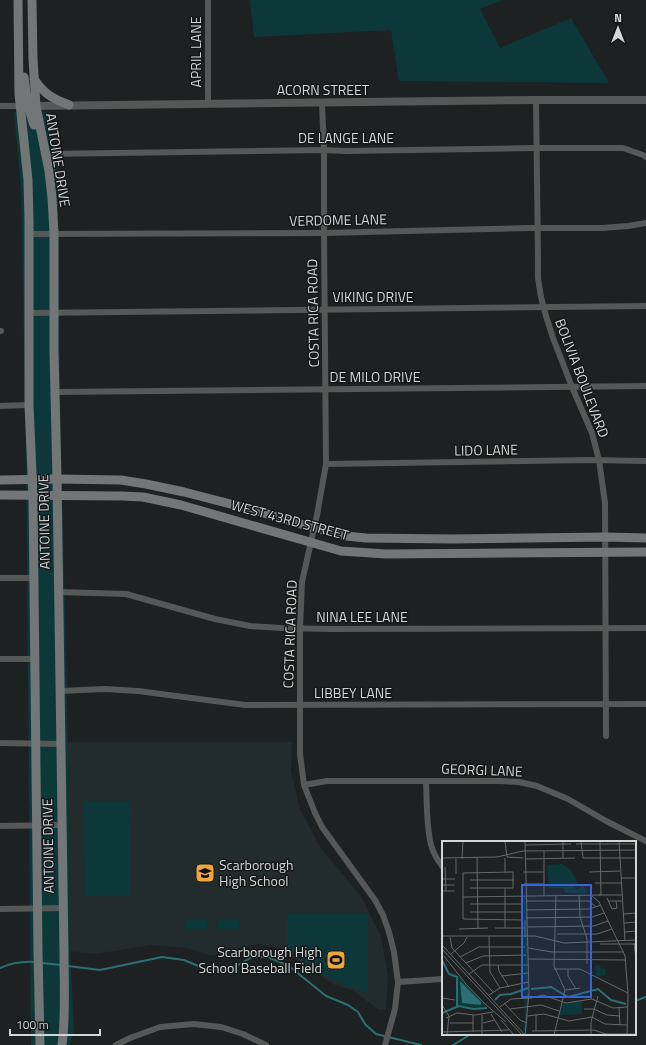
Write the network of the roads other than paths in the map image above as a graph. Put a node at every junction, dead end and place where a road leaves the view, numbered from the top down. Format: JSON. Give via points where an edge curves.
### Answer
{"nodes":[{"id":1,"x":18,"y":0,"type":"edge"},
{"id":2,"x":32,"y":0,"type":"edge"},
{"id":3,"x":208,"y":0,"type":"edge"},
{"id":4,"x":34,"y":78,"type":"junction"},
{"id":5,"x":536,"y":100,"type":"junction"},
{"id":6,"x":322,"y":102,"type":"junction"},
{"id":7,"x":644,"y":102,"type":"edge"},
{"id":8,"x":208,"y":103,"type":"junction"},
{"id":9,"x":69,"y":105,"type":"junction"},
{"id":10,"x":0,"y":106,"type":"edge"},
{"id":11,"x":28,"y":106,"type":"junction"},
{"id":12,"x":536,"y":148,"type":"junction"},
{"id":13,"x":324,"y":150,"type":"junction"},
{"id":14,"x":46,"y":154,"type":"junction"},
{"id":15,"x":646,"y":157,"type":"edge"},
{"id":16,"x":646,"y":223,"type":"edge"},
{"id":17,"x":537,"y":228,"type":"junction"},
{"id":18,"x":54,"y":233,"type":"junction"},
{"id":19,"x":324,"y":233,"type":"junction"},
{"id":20,"x":29,"y":234,"type":"junction"},
{"id":21,"x":646,"y":306,"type":"edge"},
{"id":22,"x":544,"y":307,"type":"junction"},
{"id":23,"x":325,"y":309,"type":"junction"},
{"id":24,"x":29,"y":313,"type":"junction"},
{"id":25,"x":54,"y":313,"type":"junction"},
{"id":26,"x":646,"y":386,"type":"edge"},
{"id":27,"x":572,"y":387,"type":"junction"},
{"id":28,"x":326,"y":389,"type":"junction"},
{"id":29,"x":56,"y":392,"type":"junction"},
{"id":30,"x":29,"y":405,"type":"junction"},
{"id":31,"x":0,"y":406,"type":"edge"},
{"id":32,"x":599,"y":460,"type":"junction"},
{"id":33,"x":646,"y":461,"type":"edge"},
{"id":34,"x":326,"y":464,"type":"junction"},
{"id":35,"x":32,"y":479,"type":"junction"},
{"id":36,"x":58,"y":479,"type":"junction"},
{"id":37,"x":0,"y":480,"type":"edge"},
{"id":38,"x":184,"y":492,"type":"junction"},
{"id":39,"x":0,"y":496,"type":"edge"},
{"id":40,"x":32,"y":496,"type":"junction"},
{"id":41,"x":58,"y":496,"type":"junction"},
{"id":42,"x":181,"y":505,"type":"junction"},
{"id":43,"x":314,"y":528,"type":"junction"},
{"id":44,"x":606,"y":537,"type":"junction"},
{"id":45,"x":646,"y":538,"type":"edge"},
{"id":46,"x":452,"y":539,"type":"junction"},
{"id":47,"x":311,"y":542,"type":"junction"},
{"id":48,"x":646,"y":552,"type":"edge"},
{"id":49,"x":452,"y":553,"type":"junction"},
{"id":50,"x":605,"y":553,"type":"junction"},
{"id":51,"x":0,"y":578,"type":"edge"},
{"id":52,"x":34,"y":578,"type":"junction"},
{"id":53,"x":58,"y":592,"type":"junction"},
{"id":54,"x":300,"y":628,"type":"junction"},
{"id":55,"x":646,"y":628,"type":"edge"},
{"id":56,"x":606,"y":629,"type":"junction"},
{"id":57,"x":0,"y":659,"type":"edge"},
{"id":58,"x":35,"y":659,"type":"junction"},
{"id":59,"x":60,"y":691,"type":"junction"},
{"id":60,"x":606,"y":704,"type":"junction"},
{"id":61,"x":646,"y":704,"type":"edge"},
{"id":62,"x":300,"y":705,"type":"junction"},
{"id":63,"x":606,"y":736,"type":"dead end"},
{"id":64,"x":0,"y":743,"type":"edge"},
{"id":65,"x":36,"y":744,"type":"junction"},
{"id":66,"x":61,"y":744,"type":"junction"},
{"id":67,"x":426,"y":781,"type":"junction"},
{"id":68,"x":304,"y":785,"type":"junction"},
{"id":69,"x":0,"y":826,"type":"edge"},
{"id":70,"x":37,"y":826,"type":"junction"},
{"id":71,"x":62,"y":826,"type":"junction"},
{"id":72,"x":646,"y":841,"type":"edge"},
{"id":73,"x":442,"y":866,"type":"edge"},
{"id":74,"x":38,"y":908,"type":"junction"},
{"id":75,"x":63,"y":908,"type":"junction"},
{"id":76,"x":0,"y":909,"type":"edge"},
{"id":77,"x":442,"y":979,"type":"edge"},
{"id":78,"x":398,"y":982,"type":"junction"},
{"id":79,"x":40,"y":1045,"type":"edge"},
{"id":80,"x":62,"y":1045,"type":"edge"},
{"id":81,"x":116,"y":1045,"type":"edge"},
{"id":82,"x":266,"y":1045,"type":"edge"},
{"id":83,"x":385,"y":1045,"type":"edge"}],
"edges":[{"from":1,"to":11,"type":"main road","name":"ANTOINE DRIVE","via":[[19,94]]},
{"from":2,"to":4,"type":"main road","name":"ANTOINE DRIVE"},
{"from":3,"to":8,"type":"street","name":"APRIL LANE"},
{"from":4,"to":9,"type":"main road","via":[[51,98]]},
{"from":4,"to":11,"type":"main road","name":"ANTOINE DRIVE"},
{"from":5,"to":6,"type":"street","name":"ACORN STREET"},
{"from":5,"to":7,"type":"street","name":"ACORN STREET"},
{"from":5,"to":12,"type":"street","name":"BOLIVIA BOULEVARD"},
{"from":6,"to":8,"type":"street","name":"ACORN STREET"},
{"from":6,"to":13,"type":"street","name":"COSTA RICA ROAD"},
{"from":8,"to":9,"type":"street","name":"ACORN STREET"},
{"from":9,"to":11,"type":"street","name":"ACORN STREET"},
{"from":10,"to":11,"type":"street","name":"ACORN STREET"},
{"from":11,"to":14,"type":"main road","name":"ANTOINE DRIVE","via":[[35,126],[41,133]]},
{"from":11,"to":20,"type":"main road","name":"ANTOINE DRIVE"},
{"from":12,"to":13,"type":"street","name":"DE LANGE LANE"},
{"from":12,"to":15,"type":"street","name":"DE LANGE LANE","via":[[624,148]]},
{"from":12,"to":17,"type":"street","name":"BOLIVIA BOULEVARD"},
{"from":13,"to":14,"type":"street","name":"DE LANGE LANE"},
{"from":13,"to":19,"type":"street","name":"COSTA RICA ROAD"},
{"from":14,"to":18,"type":"main road","name":"ANTOINE DRIVE"},
{"from":16,"to":17,"type":"street","name":"VERDOME LANE","via":[[628,226]]},
{"from":17,"to":19,"type":"street","name":"VERDOME LANE"},
{"from":17,"to":22,"type":"street","name":"BOLIVIA BOULEVARD","via":[[538,278]]},
{"from":18,"to":19,"type":"street","name":"VERDOME LANE"},
{"from":18,"to":20,"type":"street","name":"VERDOME LANE"},
{"from":18,"to":25,"type":"main road","name":"ANTOINE DRIVE"},
{"from":19,"to":23,"type":"street","name":"COSTA RICA ROAD"},
{"from":20,"to":24,"type":"main road","name":"ANTOINE DRIVE"},
{"from":21,"to":22,"type":"street","name":"VIKING DRIVE"},
{"from":22,"to":23,"type":"street","name":"VIKING DRIVE"},
{"from":22,"to":27,"type":"street","name":"BOLIVIA BOULEVARD"},
{"from":23,"to":25,"type":"street","name":"VIKING DRIVE"},
{"from":23,"to":28,"type":"street","name":"COSTA RICA ROAD"},
{"from":24,"to":25,"type":"street","name":"VIKING DRIVE"},
{"from":24,"to":30,"type":"main road","name":"ANTOINE DRIVE"},
{"from":25,"to":29,"type":"main road","name":"ANTOINE DRIVE"},
{"from":26,"to":27,"type":"street","name":"DE MILO DRIVE"},
{"from":27,"to":28,"type":"street","name":"DE MILO DRIVE"},
{"from":27,"to":32,"type":"street","name":"BOLIVIA BOULEVARD","via":[[592,432]]},
{"from":28,"to":29,"type":"street","name":"DE MILO DRIVE"},
{"from":28,"to":34,"type":"street","name":"COSTA RICA ROAD"},
{"from":29,"to":36,"type":"main road","name":"ANTOINE DRIVE"},
{"from":30,"to":31,"type":"street"},
{"from":30,"to":35,"type":"main road","name":"ANTOINE DRIVE"},
{"from":32,"to":33,"type":"street","name":"LIDO LANE"},
{"from":32,"to":34,"type":"street","name":"LIDO LANE"},
{"from":32,"to":44,"type":"street","name":"BOLIVIA BOULEVARD","via":[[605,503]]},
{"from":34,"to":43,"type":"street","name":"COSTA RICA ROAD"},
{"from":35,"to":36,"type":"main road","name":"WEST 43RD STREET"},
{"from":35,"to":37,"type":"main road","name":"WEST 43RD STREET"},
{"from":35,"to":40,"type":"main road","name":"ANTOINE DRIVE"},
{"from":36,"to":38,"type":"main road","name":"WEST 43RD STREET","via":[[121,480]]},
{"from":36,"to":41,"type":"main road","name":"ANTOINE DRIVE"},
{"from":38,"to":42,"type":"main road"},
{"from":38,"to":43,"type":"main road","name":"WEST 43RD STREET"},
{"from":39,"to":40,"type":"main road","name":"WEST 43RD STREET"},
{"from":40,"to":41,"type":"main road","name":"WEST 43RD STREET"},
{"from":40,"to":52,"type":"main road","name":"ANTOINE DRIVE"},
{"from":41,"to":42,"type":"main road","name":"WEST 43RD STREET","via":[[129,496]]},
{"from":41,"to":53,"type":"main road","name":"ANTOINE DRIVE"},
{"from":42,"to":47,"type":"main road","name":"WEST 43RD STREET"},
{"from":43,"to":46,"type":"main road","name":"WEST 43RD STREET","via":[[366,538]]},
{"from":43,"to":47,"type":"street","name":"COSTA RICA ROAD"},
{"from":44,"to":45,"type":"main road","name":"WEST 43RD STREET"},
{"from":44,"to":46,"type":"main road","name":"WEST 43RD STREET"},
{"from":44,"to":50,"type":"street","name":"BOLIVIA BOULEVARD"},
{"from":46,"to":49,"type":"main road"},
{"from":47,"to":49,"type":"main road","name":"WEST 43RD STREET","via":[[341,551],[386,554]]},
{"from":47,"to":54,"type":"street","name":"COSTA RICA ROAD","via":[[302,582]]},
{"from":48,"to":50,"type":"main road","name":"WEST 43RD STREET"},
{"from":49,"to":50,"type":"main road","name":"WEST 43RD STREET"},
{"from":50,"to":56,"type":"street","name":"BOLIVIA BOULEVARD"},
{"from":51,"to":52,"type":"street"},
{"from":52,"to":58,"type":"main road","name":"ANTOINE DRIVE"},
{"from":53,"to":54,"type":"street","name":"NINA LEE LANE","via":[[126,594],[250,626]]},
{"from":53,"to":59,"type":"main road","name":"ANTOINE DRIVE"},
{"from":54,"to":56,"type":"street","name":"NINA LEE LANE"},
{"from":54,"to":62,"type":"street","name":"COSTA RICA ROAD"},
{"from":55,"to":56,"type":"street","name":"NINA LEE LANE"},
{"from":56,"to":60,"type":"street","name":"BOLIVIA BOULEVARD"},
{"from":57,"to":58,"type":"street"},
{"from":58,"to":65,"type":"main road","name":"ANTOINE DRIVE"},
{"from":59,"to":62,"type":"street","name":"LIBBEY LANE","via":[[105,689],[245,705]]},
{"from":59,"to":66,"type":"main road","name":"ANTOINE DRIVE"},
{"from":60,"to":61,"type":"street","name":"LIBBEY LANE"},
{"from":60,"to":62,"type":"street","name":"LIBBEY LANE"},
{"from":60,"to":63,"type":"street","name":"BOLIVIA BOULEVARD"},
{"from":62,"to":68,"type":"street","name":"COSTA RICA ROAD","via":[[300,754]]},
{"from":64,"to":65,"type":"street"},
{"from":65,"to":66,"type":"street"},
{"from":65,"to":70,"type":"main road","name":"ANTOINE DRIVE"},
{"from":66,"to":71,"type":"main road","name":"ANTOINE DRIVE"},
{"from":67,"to":68,"type":"street","name":"GEORGI LANE","via":[[327,781]]},
{"from":67,"to":72,"type":"street","name":"GEORGI LANE","via":[[500,781],[538,786],[568,799]]},
{"from":67,"to":73,"type":"street","via":[[431,846]]},
{"from":68,"to":78,"type":"street","name":"COSTA RICA ROAD","via":[[322,827],[383,915],[394,952]]},
{"from":69,"to":70,"type":"street"},
{"from":70,"to":71,"type":"street"},
{"from":70,"to":74,"type":"main road","name":"ANTOINE DRIVE"},
{"from":71,"to":75,"type":"main road","name":"ANTOINE DRIVE"},
{"from":74,"to":75,"type":"street"},
{"from":74,"to":76,"type":"street"},
{"from":74,"to":79,"type":"main road","name":"ANTOINE DRIVE"},
{"from":75,"to":80,"type":"main road","name":"ANTOINE DRIVE","via":[[65,1006]]},
{"from":77,"to":78,"type":"street"},
{"from":78,"to":83,"type":"street","name":"COSTA RICA ROAD","via":[[395,1009]]},
{"from":81,"to":82,"type":"street","via":[[160,1027],[194,1024],[221,1027]]}]}
